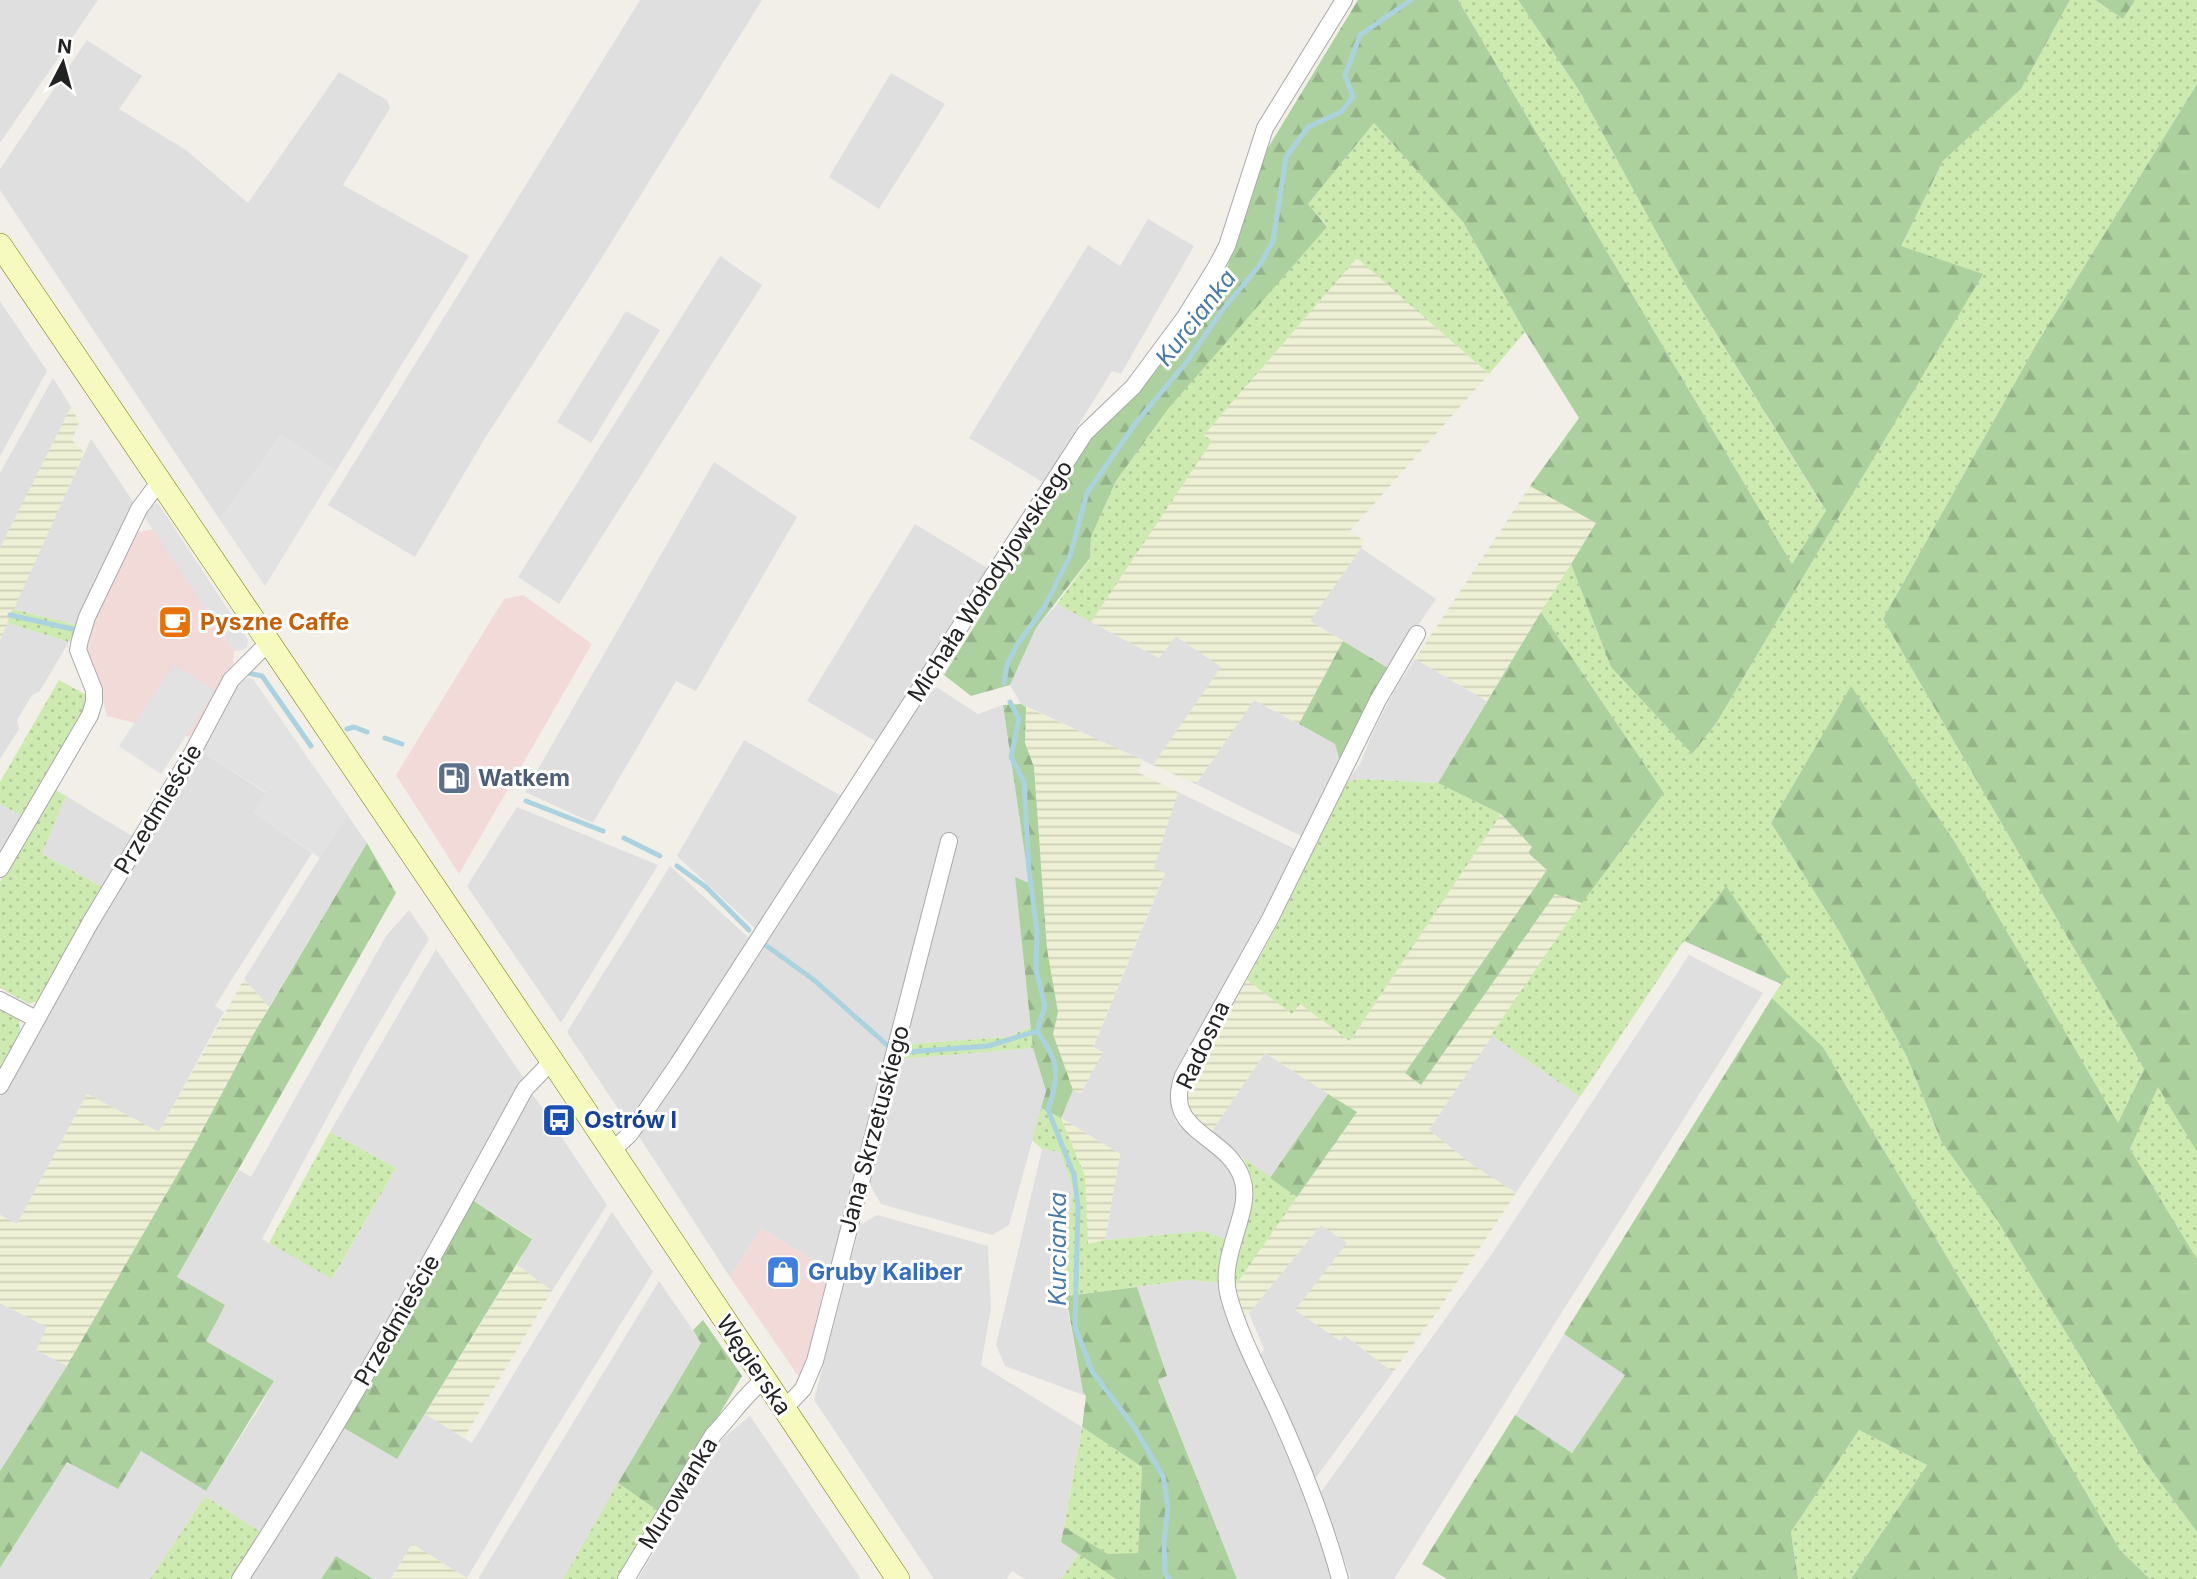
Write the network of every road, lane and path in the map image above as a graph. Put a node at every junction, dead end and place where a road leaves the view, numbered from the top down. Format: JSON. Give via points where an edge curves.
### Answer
{"nodes":[{"id":1,"x":1344,"y":0,"type":"edge"},
{"id":2,"x":0,"y":245,"type":"edge"},
{"id":3,"x":159,"y":482,"type":"junction"},
{"id":4,"x":1417,"y":634,"type":"dead end"},
{"id":5,"x":268,"y":643,"type":"junction"},
{"id":6,"x":949,"y":841,"type":"dead end"},
{"id":7,"x":0,"y":869,"type":"edge"},
{"id":8,"x":0,"y":1000,"type":"edge"},
{"id":9,"x":36,"y":1018,"type":"junction"},
{"id":10,"x":552,"y":1061,"type":"junction"},
{"id":11,"x":0,"y":1086,"type":"edge"},
{"id":12,"x":611,"y":1152,"type":"junction"},
{"id":13,"x":764,"y":1380,"type":"junction"},
{"id":14,"x":784,"y":1409,"type":"junction"},
{"id":15,"x":240,"y":1579,"type":"edge"},
{"id":16,"x":626,"y":1579,"type":"edge"},
{"id":17,"x":898,"y":1579,"type":"edge"},
{"id":18,"x":1340,"y":1579,"type":"edge"}],
"edges":[{"from":1,"to":12,"type":"street","name":"Michała Wołodyjowskiego","via":[[1265,128],[1227,246],[1185,317],[1133,387],[1085,433],[678,1064],[630,1134]]},
{"from":2,"to":3,"type":"main road","name":"Węgierska"},
{"from":3,"to":5,"type":"main road","name":"Węgierska"},
{"from":3,"to":7,"type":"street","via":[[139,509],[80,640],[78,650],[94,690],[90,715]]},
{"from":4,"to":18,"type":"street","name":"Radosna","via":[[1378,700],[1270,919],[1183,1076],[1178,1100],[1183,1117],[1231,1160],[1243,1179],[1244,1200],[1226,1271],[1228,1295],[1311,1489]]},
{"from":5,"to":9,"type":"street","name":"Przedmieście","via":[[231,680]]},
{"from":5,"to":10,"type":"main road","name":"Węgierska"},
{"from":6,"to":14,"type":"street","name":"Jana Skrzetuskiego","via":[[815,1361],[803,1389]]},
{"from":8,"to":9,"type":"street"},
{"from":9,"to":11,"type":"street","name":"Przedmieście"},
{"from":10,"to":12,"type":"main road","name":"Węgierska"},
{"from":10,"to":15,"type":"street","name":"Przedmieście","via":[[524,1089],[383,1346]]},
{"from":12,"to":13,"type":"main road","name":"Węgierska"},
{"from":13,"to":14,"type":"main road","name":"Węgierska"},
{"from":13,"to":16,"type":"street","name":"Murowanka","via":[[713,1435]]},
{"from":14,"to":17,"type":"main road","name":"Węgierska"}]}
